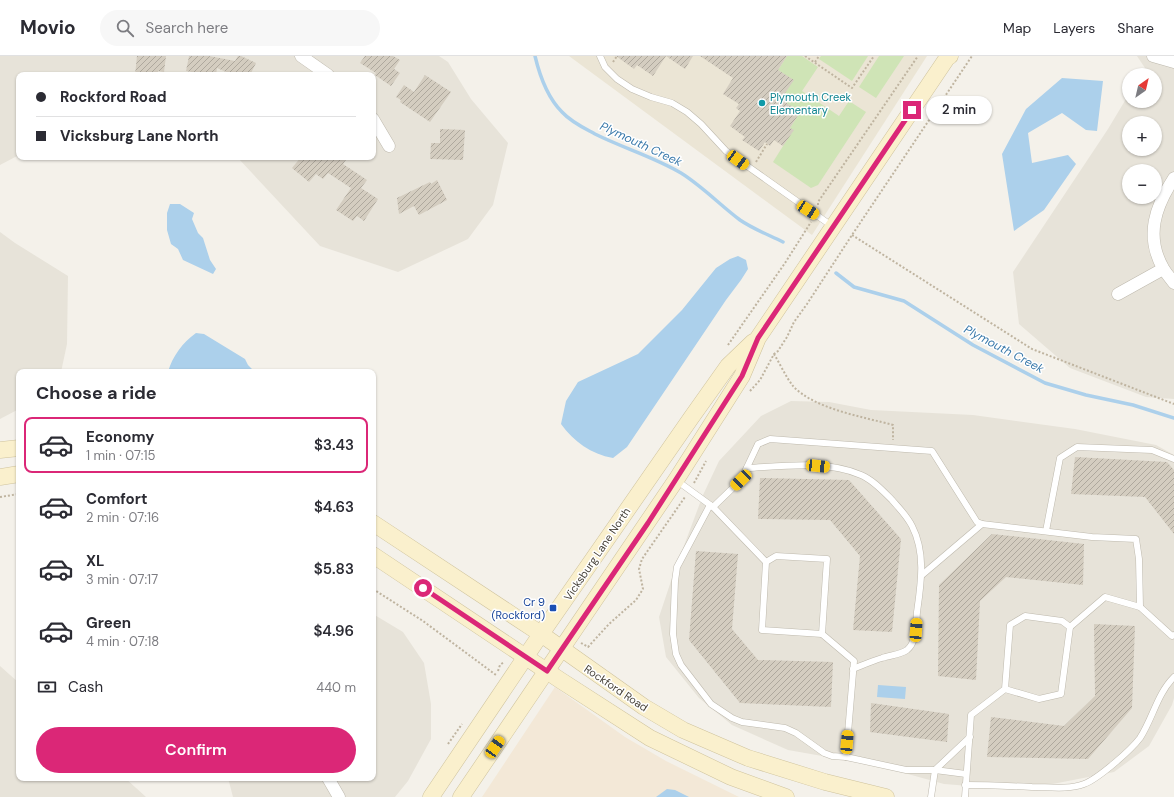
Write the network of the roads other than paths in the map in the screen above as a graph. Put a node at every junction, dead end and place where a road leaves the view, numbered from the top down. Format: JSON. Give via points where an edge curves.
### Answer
{"nodes":[{"id":1,"x":301,"y":56,"type":"edge"},
{"id":2,"x":600,"y":56,"type":"edge"},
{"id":3,"x":1153,"y":56,"type":"edge"},
{"id":4,"x":948,"y":57,"type":"edge"},
{"id":5,"x":1174,"y":62,"type":"edge"},
{"id":6,"x":324,"y":72,"type":"edge"},
{"id":7,"x":376,"y":124,"type":"edge"},
{"id":8,"x":389,"y":146,"type":"dead end"},
{"id":9,"x":1174,"y":178,"type":"edge"},
{"id":10,"x":834,"y":228,"type":"junction"},
{"id":11,"x":1163,"y":269,"type":"junction"},
{"id":12,"x":1174,"y":282,"type":"edge"},
{"id":13,"x":1118,"y":294,"type":"dead end"},
{"id":14,"x":758,"y":338,"type":"junction"},
{"id":15,"x":16,"y":448,"type":"edge"},
{"id":16,"x":0,"y":450,"type":"edge"},
{"id":17,"x":1174,"y":459,"type":"edge"},
{"id":18,"x":747,"y":468,"type":"junction"},
{"id":19,"x":16,"y":474,"type":"edge"},
{"id":20,"x":0,"y":477,"type":"edge"},
{"id":21,"x":676,"y":480,"type":"junction"},
{"id":22,"x":711,"y":506,"type":"junction"},
{"id":23,"x":982,"y":524,"type":"junction"},
{"id":24,"x":376,"y":525,"type":"edge"},
{"id":25,"x":1046,"y":531,"type":"junction"},
{"id":26,"x":376,"y":557,"type":"edge"},
{"id":27,"x":766,"y":562,"type":"junction"},
{"id":28,"x":922,"y":575,"type":"junction"},
{"id":29,"x":1140,"y":607,"type":"junction"},
{"id":30,"x":1070,"y":627,"type":"junction"},
{"id":31,"x":541,"y":634,"type":"junction"},
{"id":32,"x":822,"y":634,"type":"junction"},
{"id":33,"x":1174,"y":635,"type":"edge"},
{"id":34,"x":562,"y":649,"type":"junction"},
{"id":35,"x":526,"y":657,"type":"junction"},
{"id":36,"x":853,"y":669,"type":"junction"},
{"id":37,"x":547,"y":671,"type":"junction"},
{"id":38,"x":1174,"y":677,"type":"edge"},
{"id":39,"x":1004,"y":689,"type":"junction"},
{"id":40,"x":970,"y":737,"type":"junction"},
{"id":41,"x":846,"y":756,"type":"junction"},
{"id":42,"x":935,"y":770,"type":"junction"},
{"id":43,"x":966,"y":774,"type":"junction"},
{"id":44,"x":330,"y":781,"type":"edge"},
{"id":45,"x":965,"y":785,"type":"junction"},
{"id":46,"x":339,"y":797,"type":"edge"},
{"id":47,"x":431,"y":797,"type":"edge"},
{"id":48,"x":461,"y":797,"type":"edge"},
{"id":49,"x":786,"y":797,"type":"edge"},
{"id":50,"x":886,"y":797,"type":"edge"},
{"id":51,"x":930,"y":797,"type":"edge"},
{"id":52,"x":965,"y":797,"type":"edge"}],
"edges":[{"from":1,"to":6,"type":"street"},
{"from":2,"to":10,"type":"lane","via":[[605,67],[617,79],[632,89],[672,103],[687,112],[726,151]]},
{"from":3,"to":5,"type":"street"},
{"from":4,"to":10,"type":"main road","name":"Vicksburg Lane North"},
{"from":7,"to":8,"type":"street"},
{"from":9,"to":11,"type":"street","via":[[1157,210],[1154,226],[1154,242]]},
{"from":10,"to":14,"type":"main road","name":"Vicksburg Lane North"},
{"from":11,"to":12,"type":"street"},
{"from":11,"to":13,"type":"street"},
{"from":14,"to":21,"type":"main road","name":"Vicksburg Lane North","via":[[742,376]]},
{"from":14,"to":31,"type":"main road","name":"Vicksburg Lane North","via":[[728,366]]},
{"from":15,"to":16,"type":"main road"},
{"from":17,"to":25,"type":"lane","via":[[1152,450],[1077,447],[1060,458]]},
{"from":18,"to":22,"type":"lane","via":[[741,480]]},
{"from":18,"to":23,"type":"lane","via":[[758,444],[770,439],[932,451],[977,522]]},
{"from":18,"to":28,"type":"lane","via":[[818,466],[863,476],[885,493],[905,514],[918,540]]},
{"from":19,"to":20,"type":"main road"},
{"from":21,"to":22,"type":"lane"},
{"from":21,"to":34,"type":"main road","name":"Vicksburg Lane North"},
{"from":22,"to":27,"type":"lane"},
{"from":22,"to":41,"type":"lane","via":[[677,567],[673,634],[676,654],[681,665],[711,704],[732,718],[742,722],[785,728],[832,756]]},
{"from":23,"to":25,"type":"lane"},
{"from":23,"to":28,"type":"lane"},
{"from":24,"to":31,"type":"main road","name":"Rockford Road"},
{"from":25,"to":29,"type":"lane","via":[[1136,539]]},
{"from":26,"to":35,"type":"main road","name":"Rockford Road"},
{"from":27,"to":32,"type":"lane","via":[[762,630]]},
{"from":27,"to":32,"type":"lane","via":[[776,556],[827,560]]},
{"from":28,"to":36,"type":"lane","via":[[916,630],[908,649]]},
{"from":29,"to":30,"type":"lane","via":[[1105,597]]},
{"from":29,"to":33,"type":"lane","via":[[1172,636]]},
{"from":30,"to":39,"type":"lane","via":[[1061,694],[1039,699]]},
{"from":30,"to":39,"type":"lane","via":[[1062,621],[1024,616],[1010,625]]},
{"from":31,"to":34,"type":"main road","name":"Rockford Road"},
{"from":31,"to":35,"type":"main road","name":"Vicksburg Lane North"},
{"from":32,"to":36,"type":"lane","via":[[854,661]]},
{"from":34,"to":37,"type":"main road","name":"Vicksburg Lane North"},
{"from":34,"to":50,"type":"main road","name":"Rockford Road","via":[[644,707],[683,730],[748,758]]},
{"from":35,"to":37,"type":"main road","name":"Rockford Road"},
{"from":35,"to":47,"type":"main road","name":"Vicksburg Lane North"},
{"from":36,"to":41,"type":"lane"},
{"from":37,"to":48,"type":"main road","name":"Vicksburg Lane North"},
{"from":37,"to":49,"type":"main road","name":"Rockford Road","via":[[650,738],[731,777]]},
{"from":38,"to":45,"type":"lane","via":[[1158,699],[1138,739],[1094,779],[1084,784],[1060,788]]},
{"from":39,"to":40,"type":"lane","via":[[971,715]]},
{"from":40,"to":42,"type":"lane"},
{"from":40,"to":43,"type":"lane"},
{"from":41,"to":42,"type":"lane","via":[[906,770]]},
{"from":42,"to":43,"type":"lane"},
{"from":42,"to":51,"type":"lane"},
{"from":43,"to":45,"type":"lane"},
{"from":44,"to":46,"type":"street"},
{"from":45,"to":52,"type":"lane"}]}
